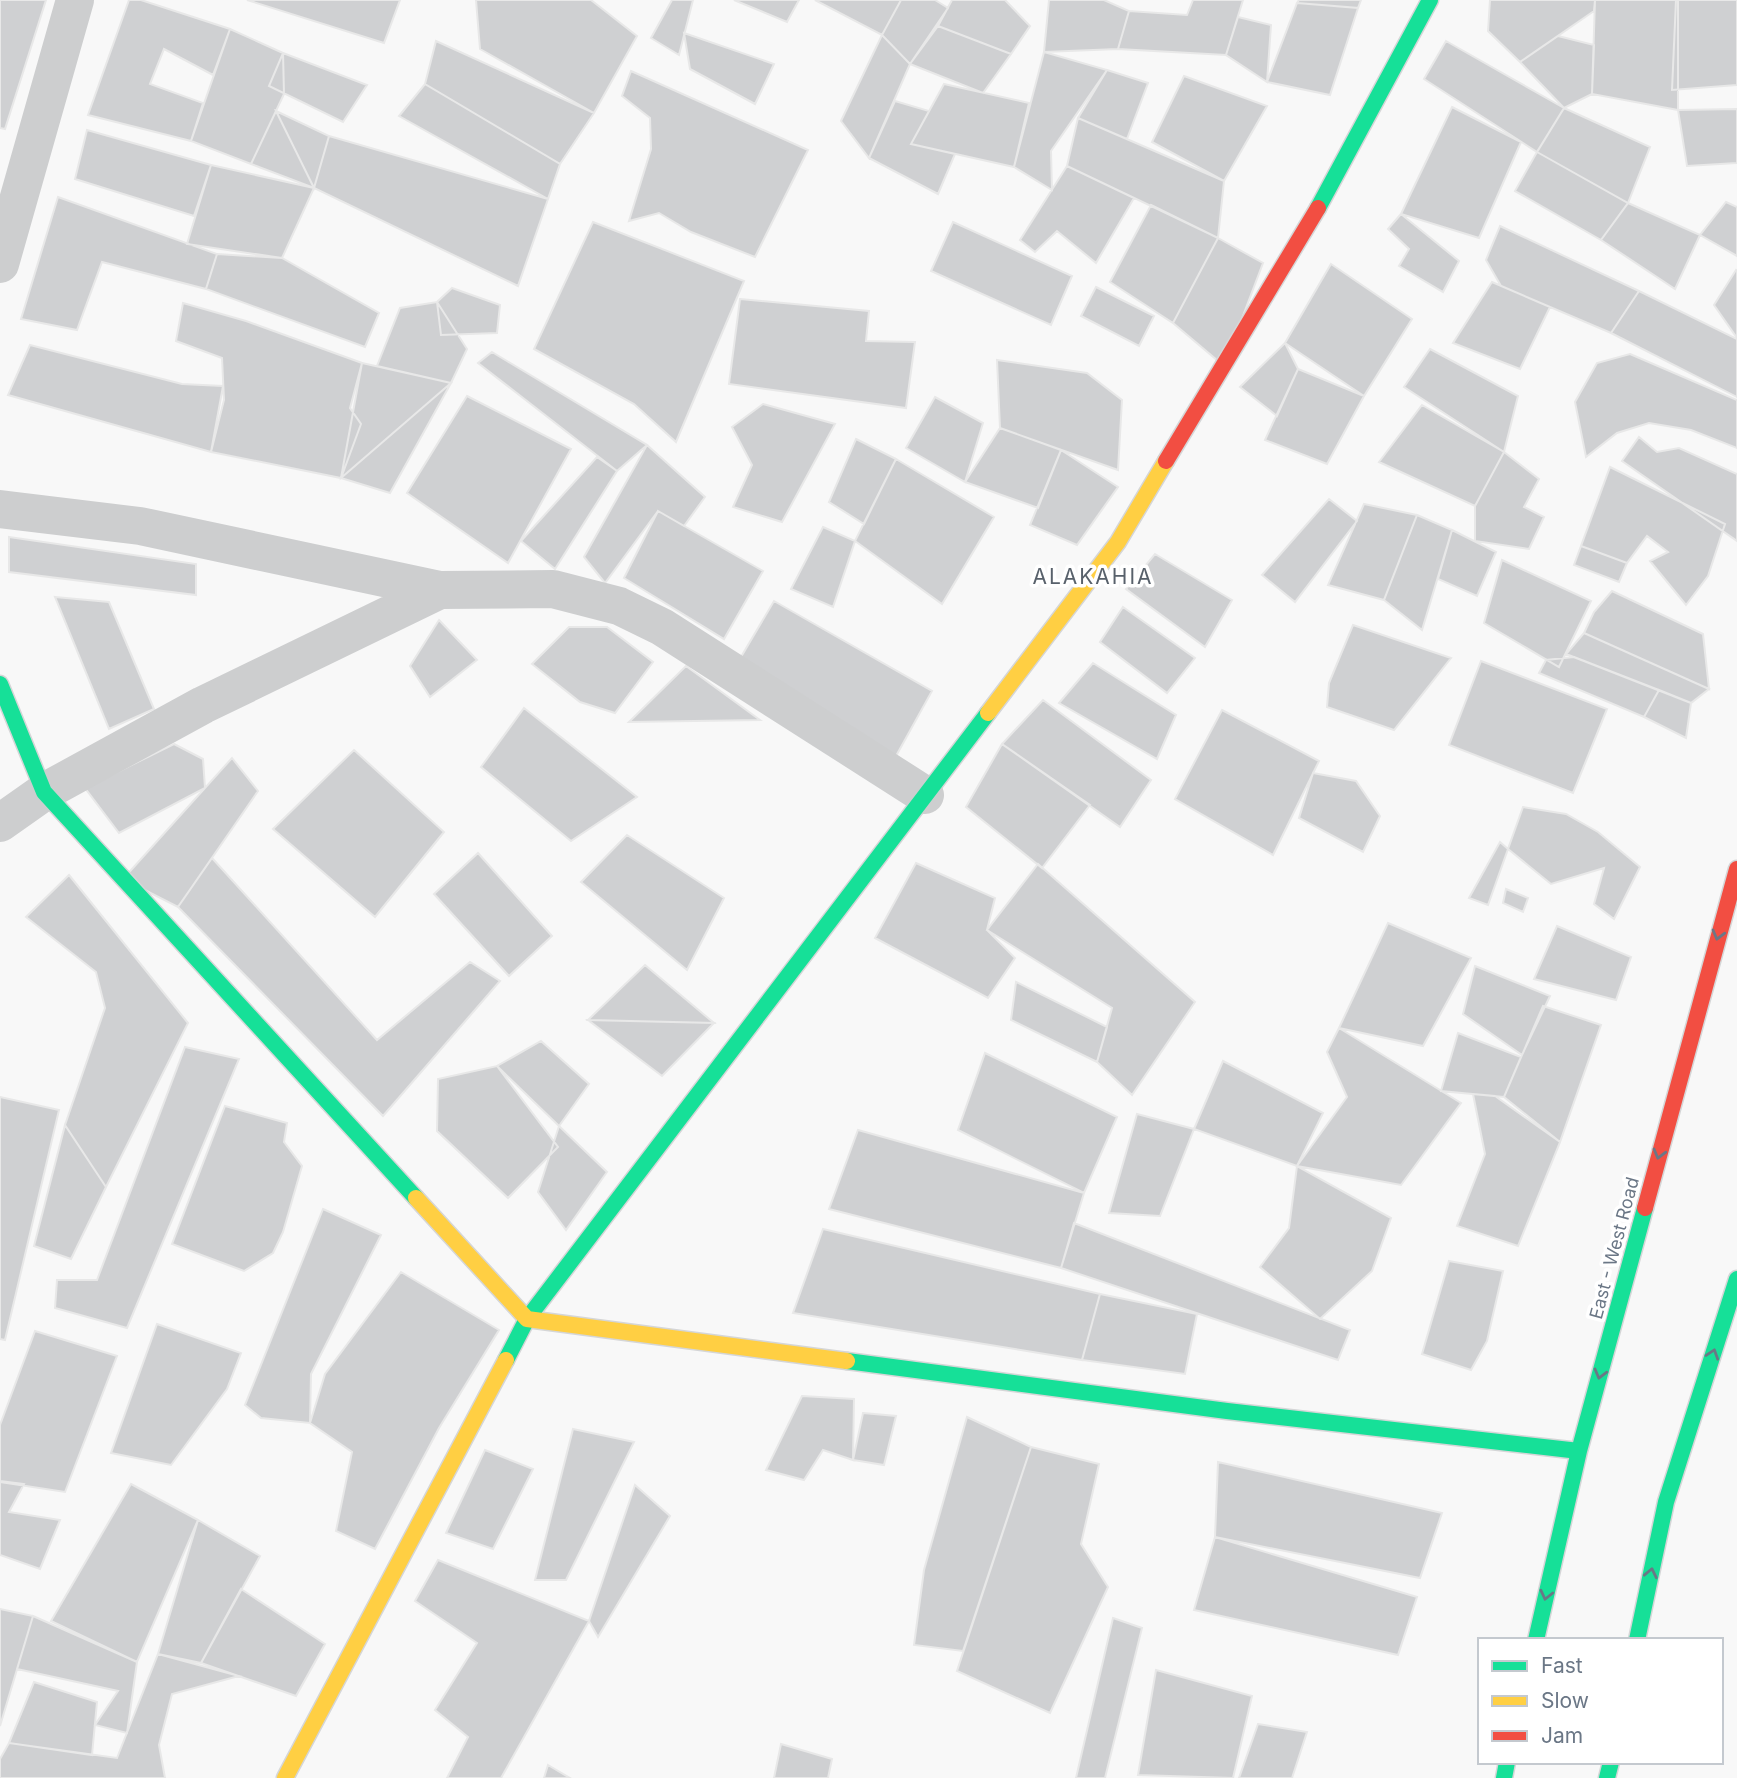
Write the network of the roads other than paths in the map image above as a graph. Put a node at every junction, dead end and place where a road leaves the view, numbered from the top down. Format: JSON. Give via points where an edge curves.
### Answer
{"nodes":[{"id":1,"x":75,"y":0,"type":"edge"},
{"id":2,"x":1430,"y":0,"type":"edge"},
{"id":3,"x":0,"y":264,"type":"edge"},
{"id":4,"x":0,"y":509,"type":"edge"},
{"id":5,"x":440,"y":590,"type":"junction"},
{"id":6,"x":0,"y":684,"type":"edge"},
{"id":7,"x":44,"y":792,"type":"junction"},
{"id":8,"x":925,"y":795,"type":"junction"},
{"id":9,"x":0,"y":822,"type":"edge"},
{"id":10,"x":1737,"y":869,"type":"edge"},
{"id":11,"x":1737,"y":1279,"type":"edge"},
{"id":12,"x":527,"y":1319,"type":"junction"},
{"id":13,"x":1579,"y":1451,"type":"junction"},
{"id":14,"x":1535,"y":1638,"type":"edge"},
{"id":15,"x":1637,"y":1638,"type":"edge"},
{"id":16,"x":285,"y":1778,"type":"edge"}],
"edges":[{"from":1,"to":3,"type":"street"},
{"from":2,"to":8,"type":"street","via":[[1325,197],[1118,542]]},
{"from":4,"to":5,"type":"street","via":[[140,526]]},
{"from":5,"to":7,"type":"street","via":[[204,705]]},
{"from":5,"to":8,"type":"street","via":[[553,589],[619,606],[662,626]]},
{"from":6,"to":7,"type":"street"},
{"from":7,"to":9,"type":"street"},
{"from":7,"to":12,"type":"street"},
{"from":8,"to":12,"type":"street"},
{"from":10,"to":13,"type":"street","name":"East - West Road","one_way":true},
{"from":15,"to":11,"type":"street","one_way":true,"via":[[1666,1502]]},
{"from":12,"to":13,"type":"street","via":[[1227,1411]]},
{"from":12,"to":16,"type":"street"},
{"from":13,"to":14,"type":"street","name":"East - West Road","one_way":true}]}
